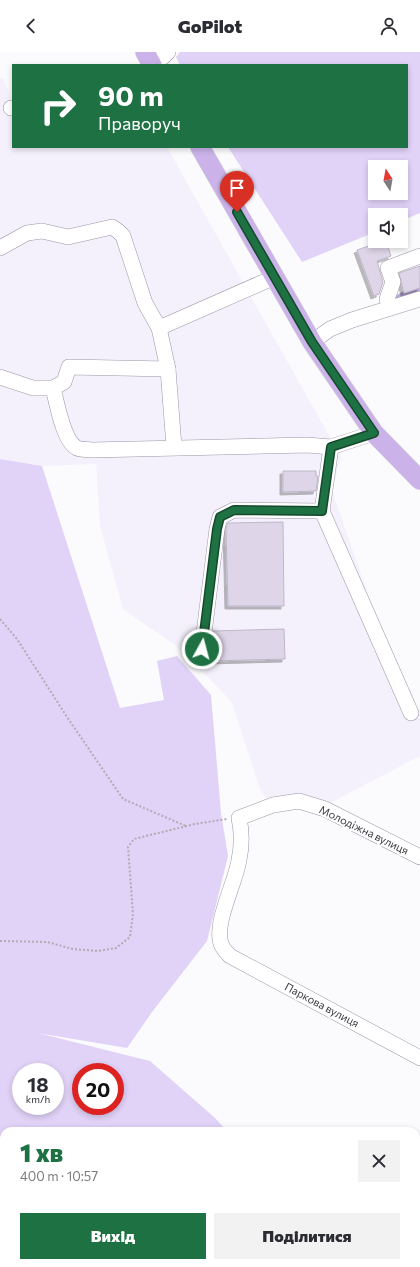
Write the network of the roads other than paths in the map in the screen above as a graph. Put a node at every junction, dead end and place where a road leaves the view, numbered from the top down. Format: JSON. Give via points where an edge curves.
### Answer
{"nodes":[{"id":1,"x":168,"y":52,"type":"edge"},
{"id":2,"x":149,"y":60,"type":"edge"},
{"id":3,"x":201,"y":148,"type":"edge"},
{"id":4,"x":0,"y":248,"type":"edge"},
{"id":5,"x":420,"y":256,"type":"edge"},
{"id":6,"x":275,"y":277,"type":"junction"},
{"id":7,"x":420,"y":299,"type":"edge"},
{"id":8,"x":390,"y":308,"type":"junction"},
{"id":9,"x":159,"y":328,"type":"junction"},
{"id":10,"x":312,"y":342,"type":"junction"},
{"id":11,"x":168,"y":369,"type":"junction"},
{"id":12,"x":0,"y":377,"type":"edge"},
{"id":13,"x":53,"y":388,"type":"junction"},
{"id":14,"x":374,"y":433,"type":"junction"},
{"id":15,"x":174,"y":447,"type":"junction"},
{"id":16,"x":331,"y":447,"type":"junction"},
{"id":17,"x":420,"y":480,"type":"edge"},
{"id":18,"x":322,"y":511,"type":"junction"},
{"id":19,"x":202,"y":649,"type":"dead end"},
{"id":20,"x":411,"y":713,"type":"dead end"},
{"id":21,"x":420,"y":857,"type":"edge"},
{"id":22,"x":224,"y":951,"type":"joint"},
{"id":23,"x":420,"y":1058,"type":"edge"}],
"edges":[{"from":1,"to":2,"type":"street","via":[[163,57]]},
{"from":3,"to":6,"type":"main road"},
{"from":4,"to":9,"type":"street","via":[[27,233],[42,231],[68,237],[112,227],[122,236],[145,303]]},
{"from":5,"to":8,"type":"street","via":[[388,268],[393,282],[388,299]]},
{"from":6,"to":9,"type":"street"},
{"from":6,"to":10,"type":"main road"},
{"from":7,"to":8,"type":"street"},
{"from":8,"to":10,"type":"street","via":[[330,329]]},
{"from":9,"to":11,"type":"street"},
{"from":10,"to":14,"type":"main road"},
{"from":11,"to":13,"type":"street","via":[[69,367],[64,382]]},
{"from":11,"to":15,"type":"street"},
{"from":12,"to":13,"type":"street","via":[[33,388]]},
{"from":13,"to":15,"type":"street","via":[[65,434],[70,443],[78,449]]},
{"from":14,"to":16,"type":"street"},
{"from":14,"to":17,"type":"main road"},
{"from":15,"to":16,"type":"street"},
{"from":16,"to":18,"type":"street"},
{"from":18,"to":19,"type":"street","via":[[234,510],[220,517]]},
{"from":18,"to":20,"type":"street"},
{"from":21,"to":22,"type":"street","name":"Молодіжна вулиця","via":[[325,809],[299,801],[273,805],[239,818],[242,832],[239,861],[219,936]]},
{"from":22,"to":23,"type":"street","name":"Паркова вулиця"}]}
